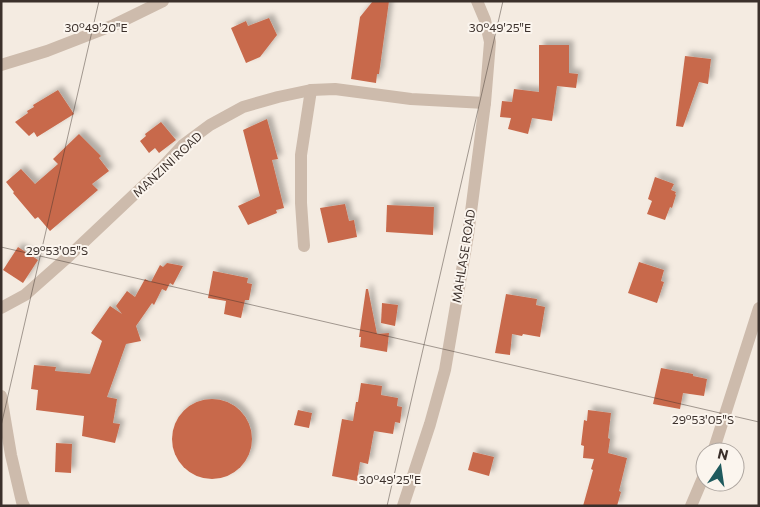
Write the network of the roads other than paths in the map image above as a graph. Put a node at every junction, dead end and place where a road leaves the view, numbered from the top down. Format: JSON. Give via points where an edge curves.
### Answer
{"nodes":[{"id":1,"x":163,"y":1,"type":"edge"},
{"id":2,"x":477,"y":1,"type":"edge"},
{"id":3,"x":1,"y":65,"type":"edge"},
{"id":4,"x":311,"y":90,"type":"junction"},
{"id":5,"x":485,"y":104,"type":"junction"},
{"id":6,"x":304,"y":246,"type":"dead end"},
{"id":7,"x":1,"y":308,"type":"edge"},
{"id":8,"x":759,"y":308,"type":"edge"},
{"id":9,"x":1,"y":396,"type":"edge"},
{"id":10,"x":716,"y":442,"type":"edge"},
{"id":11,"x":697,"y":492,"type":"edge"},
{"id":12,"x":24,"y":506,"type":"edge"},
{"id":13,"x":403,"y":506,"type":"edge"},
{"id":14,"x":691,"y":506,"type":"edge"}],
"edges":[{"from":1,"to":3,"type":"street","via":[[114,25]]},
{"from":2,"to":5,"type":"street","name":"MAHLASE ROAD","via":[[490,42]]},
{"from":4,"to":5,"type":"street","name":"MANZINI ROAD","via":[[335,89]]},
{"from":4,"to":6,"type":"street","via":[[301,155]]},
{"from":4,"to":7,"type":"street","name":"MANZINI ROAD","via":[[243,107],[210,125],[184,145],[25,295]]},
{"from":5,"to":13,"type":"street","name":"MAHLASE ROAD","via":[[468,234],[445,370]]},
{"from":8,"to":10,"type":"street"},
{"from":9,"to":12,"type":"street"},
{"from":11,"to":14,"type":"street"}]}
